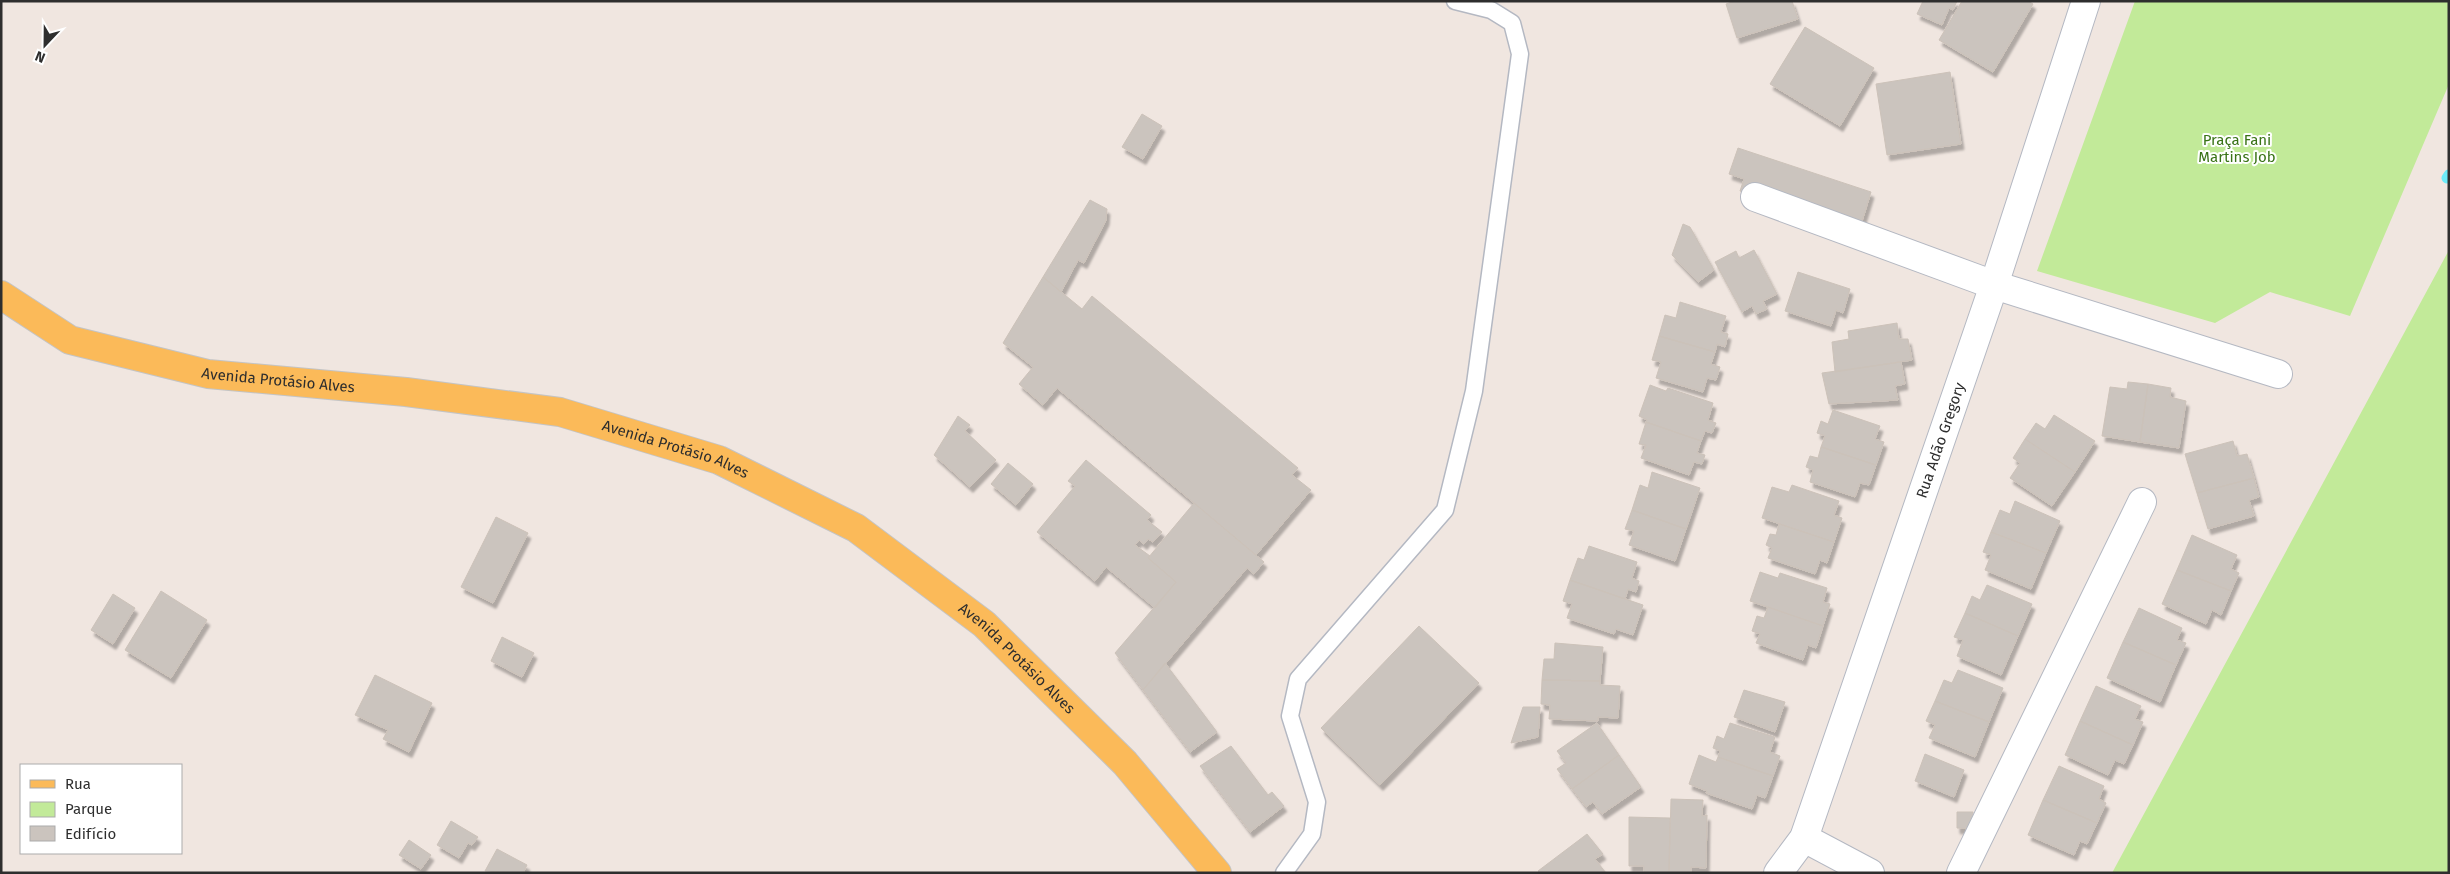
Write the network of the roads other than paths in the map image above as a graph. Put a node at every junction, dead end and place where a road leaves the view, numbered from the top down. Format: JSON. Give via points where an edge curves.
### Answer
{"nodes":[{"id":1,"x":1455,"y":1,"type":"edge"},
{"id":2,"x":2086,"y":1,"type":"edge"},
{"id":3,"x":1755,"y":197,"type":"dead end"},
{"id":4,"x":1994,"y":285,"type":"junction"},
{"id":5,"x":1,"y":295,"type":"edge"},
{"id":6,"x":2278,"y":374,"type":"dead end"},
{"id":7,"x":2142,"y":502,"type":"dead end"},
{"id":8,"x":1804,"y":838,"type":"junction"},
{"id":9,"x":1217,"y":873,"type":"edge"},
{"id":10,"x":1284,"y":873,"type":"edge"},
{"id":11,"x":1778,"y":873,"type":"edge"},
{"id":12,"x":1870,"y":873,"type":"edge"},
{"id":13,"x":1961,"y":873,"type":"edge"}],
"edges":[{"from":1,"to":10,"type":"lane","via":[[1491,10],[1512,23],[1520,54],[1474,391],[1445,510],[1298,679],[1290,716],[1318,802],[1312,834]]},
{"from":2,"to":4,"type":"street","name":"Rua Adão Gregory"},
{"from":3,"to":4,"type":"street"},
{"from":4,"to":6,"type":"street"},
{"from":4,"to":8,"type":"street","name":"Rua Adão Gregory"},
{"from":5,"to":9,"type":"main road","name":"Avenida Protásio Alves","via":[[70,340],[208,374],[406,392],[560,412],[719,460],[856,528],[984,624],[1125,763]]},
{"from":7,"to":13,"type":"street"},
{"from":8,"to":11,"type":"street","name":"Rua Adão Gregory"},
{"from":8,"to":12,"type":"street"}]}
